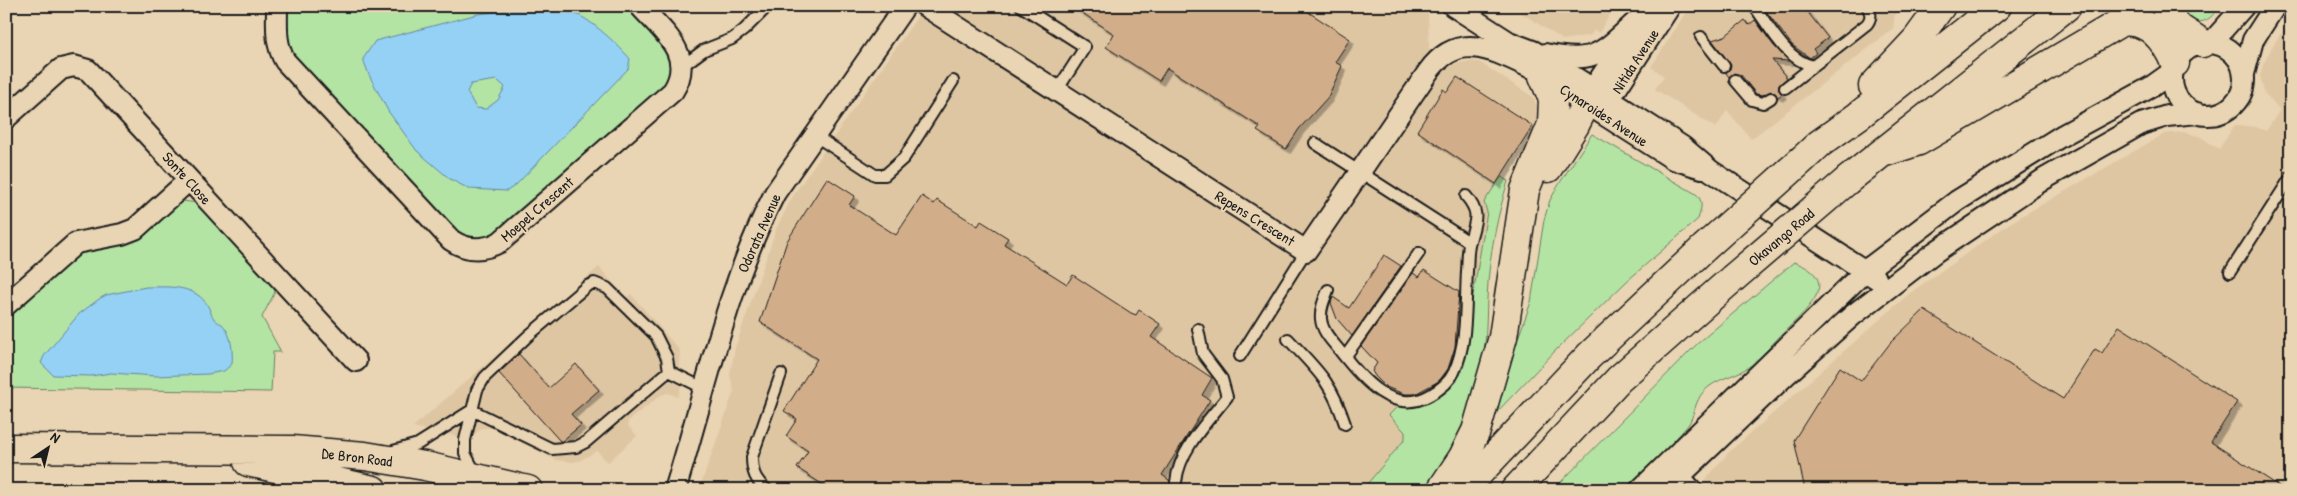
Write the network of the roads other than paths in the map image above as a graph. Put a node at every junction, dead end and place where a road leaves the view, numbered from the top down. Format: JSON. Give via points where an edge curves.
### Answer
{"nodes":[{"id":1,"x":277,"y":6,"type":"edge"},
{"id":2,"x":640,"y":6,"type":"edge"},
{"id":3,"x":905,"y":6,"type":"edge"},
{"id":4,"x":925,"y":6,"type":"edge"},
{"id":5,"x":1021,"y":6,"type":"edge"},
{"id":6,"x":1670,"y":6,"type":"edge"},
{"id":7,"x":1754,"y":6,"type":"edge"},
{"id":8,"x":1866,"y":6,"type":"edge"},
{"id":9,"x":1941,"y":6,"type":"edge"},
{"id":10,"x":1997,"y":6,"type":"edge"},
{"id":11,"x":2067,"y":6,"type":"edge"},
{"id":12,"x":2165,"y":6,"type":"edge"},
{"id":13,"x":2244,"y":6,"type":"edge"},
{"id":14,"x":2276,"y":6,"type":"edge"},
{"id":15,"x":1462,"y":9,"type":"edge"},
{"id":16,"x":764,"y":10,"type":"dead end"},
{"id":17,"x":1643,"y":13,"type":"edge"},
{"id":18,"x":1701,"y":37,"type":"dead end"},
{"id":19,"x":2207,"y":43,"type":"junction"},
{"id":20,"x":1535,"y":64,"type":"junction"},
{"id":21,"x":1724,"y":66,"type":"dead end"},
{"id":22,"x":1813,"y":66,"type":"junction"},
{"id":23,"x":682,"y":67,"type":"junction"},
{"id":24,"x":2173,"y":68,"type":"junction"},
{"id":25,"x":2244,"y":74,"type":"junction"},
{"id":26,"x":1735,"y":80,"type":"dead end"},
{"id":27,"x":953,"y":81,"type":"dead end"},
{"id":28,"x":1785,"y":88,"type":"dead end"},
{"id":29,"x":1056,"y":92,"type":"junction"},
{"id":30,"x":1771,"y":98,"type":"dead end"},
{"id":31,"x":1595,"y":100,"type":"junction"},
{"id":32,"x":2197,"y":113,"type":"junction"},
{"id":33,"x":6,"y":118,"type":"edge"},
{"id":34,"x":814,"y":135,"type":"junction"},
{"id":35,"x":1315,"y":143,"type":"dead end"},
{"id":36,"x":1811,"y":151,"type":"junction"},
{"id":37,"x":1882,"y":153,"type":"junction"},
{"id":38,"x":1361,"y":173,"type":"junction"},
{"id":39,"x":2291,"y":177,"type":"edge"},
{"id":40,"x":189,"y":180,"type":"junction"},
{"id":41,"x":1466,"y":196,"type":"dead end"},
{"id":42,"x":1520,"y":234,"type":"junction"},
{"id":43,"x":1469,"y":242,"type":"junction"},
{"id":44,"x":1306,"y":251,"type":"junction"},
{"id":45,"x":1418,"y":253,"type":"dead end"},
{"id":46,"x":1865,"y":271,"type":"junction"},
{"id":47,"x":2230,"y":272,"type":"dead end"},
{"id":48,"x":1889,"y":287,"type":"junction"},
{"id":49,"x":1328,"y":290,"type":"dead end"},
{"id":50,"x":6,"y":305,"type":"edge"},
{"id":51,"x":1198,"y":329,"type":"dead end"},
{"id":52,"x":1288,"y":339,"type":"dead end"},
{"id":53,"x":1240,"y":356,"type":"dead end"},
{"id":54,"x":1345,"y":357,"type":"junction"},
{"id":55,"x":356,"y":361,"type":"dead end"},
{"id":56,"x":669,"y":371,"type":"junction"},
{"id":57,"x":781,"y":374,"type":"dead end"},
{"id":58,"x":705,"y":389,"type":"junction"},
{"id":59,"x":472,"y":410,"type":"junction"},
{"id":60,"x":1344,"y":424,"type":"dead end"},
{"id":61,"x":184,"y":449,"type":"junction"},
{"id":62,"x":9,"y":450,"type":"edge"},
{"id":63,"x":365,"y":456,"type":"junction"},
{"id":64,"x":1683,"y":473,"type":"junction"},
{"id":65,"x":478,"y":478,"type":"junction"},
{"id":66,"x":1176,"y":482,"type":"dead end"},
{"id":67,"x":373,"y":490,"type":"edge"},
{"id":68,"x":528,"y":490,"type":"edge"},
{"id":69,"x":676,"y":490,"type":"edge"},
{"id":70,"x":767,"y":490,"type":"edge"},
{"id":71,"x":1441,"y":490,"type":"edge"},
{"id":72,"x":1463,"y":490,"type":"edge"},
{"id":73,"x":1515,"y":490,"type":"edge"},
{"id":74,"x":1640,"y":490,"type":"edge"},
{"id":75,"x":1665,"y":490,"type":"edge"},
{"id":76,"x":1698,"y":490,"type":"edge"}],
"edges":[{"from":1,"to":23,"type":"street","name":"Moepel Crescent","via":[[277,38],[286,61],[451,240],[466,248],[484,249],[500,242],[667,97],[678,84]]},
{"from":2,"to":23,"type":"street","via":[[677,48]]},
{"from":3,"to":34,"type":"street","name":"Odorata Avenue"},
{"from":4,"to":29,"type":"street","name":"Repens Crescent"},
{"from":5,"to":29,"type":"lane","via":[[1085,47]]},
{"from":6,"to":31,"type":"street","name":"Nitida Avenue"},
{"from":7,"to":22,"type":"lane","via":[[1792,56]]},
{"from":8,"to":22,"type":"lane","via":[[1871,13],[1868,24]]},
{"from":9,"to":36,"type":"main road","via":[[1908,49]]},
{"from":10,"to":36,"type":"main road"},
{"from":11,"to":37,"type":"main road","name":"Okavango Road"},
{"from":12,"to":19,"type":"main road","via":[[2176,26]]},
{"from":13,"to":19,"type":"street"},
{"from":14,"to":25,"type":"street","via":[[2253,40]]},
{"from":15,"to":20,"type":"street","name":"Cynaroides Avenue"},
{"from":16,"to":23,"type":"lane","via":[[732,39],[704,50]]},
{"from":17,"to":20,"type":"street","name":"Nitida Avenue","via":[[1607,48],[1594,56]]},
{"from":17,"to":31,"type":"street","name":"Nitida Avenue"},
{"from":18,"to":21,"type":"lane"},
{"from":19,"to":24,"type":"street","via":[[2186,49]]},
{"from":19,"to":25,"type":"street","via":[[2233,52]]},
{"from":20,"to":31,"type":"street","name":"Cynaroides Avenue"},
{"from":20,"to":38,"type":"street","name":"Repens Crescent","via":[[1488,49],[1462,47],[1451,50],[1436,62]]},
{"from":20,"to":42,"type":"main road","via":[[1553,99],[1552,124],[1525,190]]},
{"from":22,"to":28,"type":"lane"},
{"from":24,"to":32,"type":"street","via":[[2172,85],[2177,98]]},
{"from":24,"to":37,"type":"main road","via":[[2169,49],[2148,26],[2121,22],[1920,142]]},
{"from":24,"to":46,"type":"street","via":[[2151,87],[2063,135],[1957,201]]},
{"from":25,"to":32,"type":"street","via":[[2243,87],[2233,105],[2220,113]]},
{"from":26,"to":30,"type":"lane","via":[[1752,100],[1763,103]]},
{"from":27,"to":34,"type":"lane","via":[[904,158],[885,175],[875,175]]},
{"from":29,"to":44,"type":"street","name":"Repens Crescent"},
{"from":31,"to":42,"type":"main road","via":[[1533,196]]},
{"from":31,"to":46,"type":"street","name":"Cynaroides Avenue","via":[[1673,159],[1710,171]]},
{"from":32,"to":48,"type":"street","via":[[2142,124],[2082,157],[1996,209]]},
{"from":33,"to":40,"type":"street","name":"Sonte Close","via":[[55,73],[67,67],[80,67],[94,75]]},
{"from":34,"to":58,"type":"street","name":"Odorata Avenue","via":[[775,193],[750,246]]},
{"from":35,"to":38,"type":"lane"},
{"from":36,"to":72,"type":"main road","bridge":true,"via":[[1589,356]]},
{"from":37,"to":73,"type":"main road","name":"Okavango Road","bridge":true,"via":[[1619,379]]},
{"from":38,"to":43,"type":"lane"},
{"from":38,"to":44,"type":"street","name":"Repens Crescent"},
{"from":39,"to":47,"type":"lane"},
{"from":40,"to":50,"type":"street","via":[[135,229],[76,243]]},
{"from":40,"to":55,"type":"street","name":"Sonte Close"},
{"from":41,"to":43,"type":"lane","via":[[1476,210]]},
{"from":42,"to":71,"type":"main road","via":[[1503,337],[1485,405],[1463,457]]},
{"from":43,"to":54,"type":"lane","via":[[1461,350],[1454,374],[1442,388],[1414,401],[1388,398],[1360,376]]},
{"from":44,"to":53,"type":"lane"},
{"from":45,"to":54,"type":"lane"},
{"from":46,"to":48,"type":"street","name":"Cynaroides Avenue"},
{"from":46,"to":74,"type":"street"},
{"from":48,"to":64,"type":"street","via":[[1787,374]]},
{"from":49,"to":54,"type":"lane","via":[[1322,302],[1321,321]]},
{"from":51,"to":66,"type":"lane","via":[[1203,354],[1222,379],[1227,397],[1196,438],[1184,458]]},
{"from":52,"to":60,"type":"lane","via":[[1329,385]]},
{"from":56,"to":58,"type":"lane"},
{"from":56,"to":59,"type":"lane","via":[[576,447],[552,449]]},
{"from":56,"to":59,"type":"lane","via":[[664,350],[656,336],[607,288],[594,283],[578,292],[496,365],[477,390]]},
{"from":57,"to":70,"type":"lane","via":[[752,456],[752,471],[758,483]]},
{"from":58,"to":69,"type":"street","name":"Odorata Avenue"},
{"from":59,"to":63,"type":"lane","via":[[407,448]]},
{"from":59,"to":65,"type":"lane","via":[[465,453]]},
{"from":61,"to":62,"type":"main road","name":"De Bron Road"},
{"from":61,"to":63,"type":"main road","name":"De Bron Road","via":[[292,450]]},
{"from":61,"to":67,"type":"main road","name":"De Bron Road"},
{"from":63,"to":65,"type":"main road","name":"De Bron Road"},
{"from":64,"to":75,"type":"street"},
{"from":64,"to":76,"type":"lane"},
{"from":65,"to":68,"type":"main road","name":"De Bron Road"}]}
